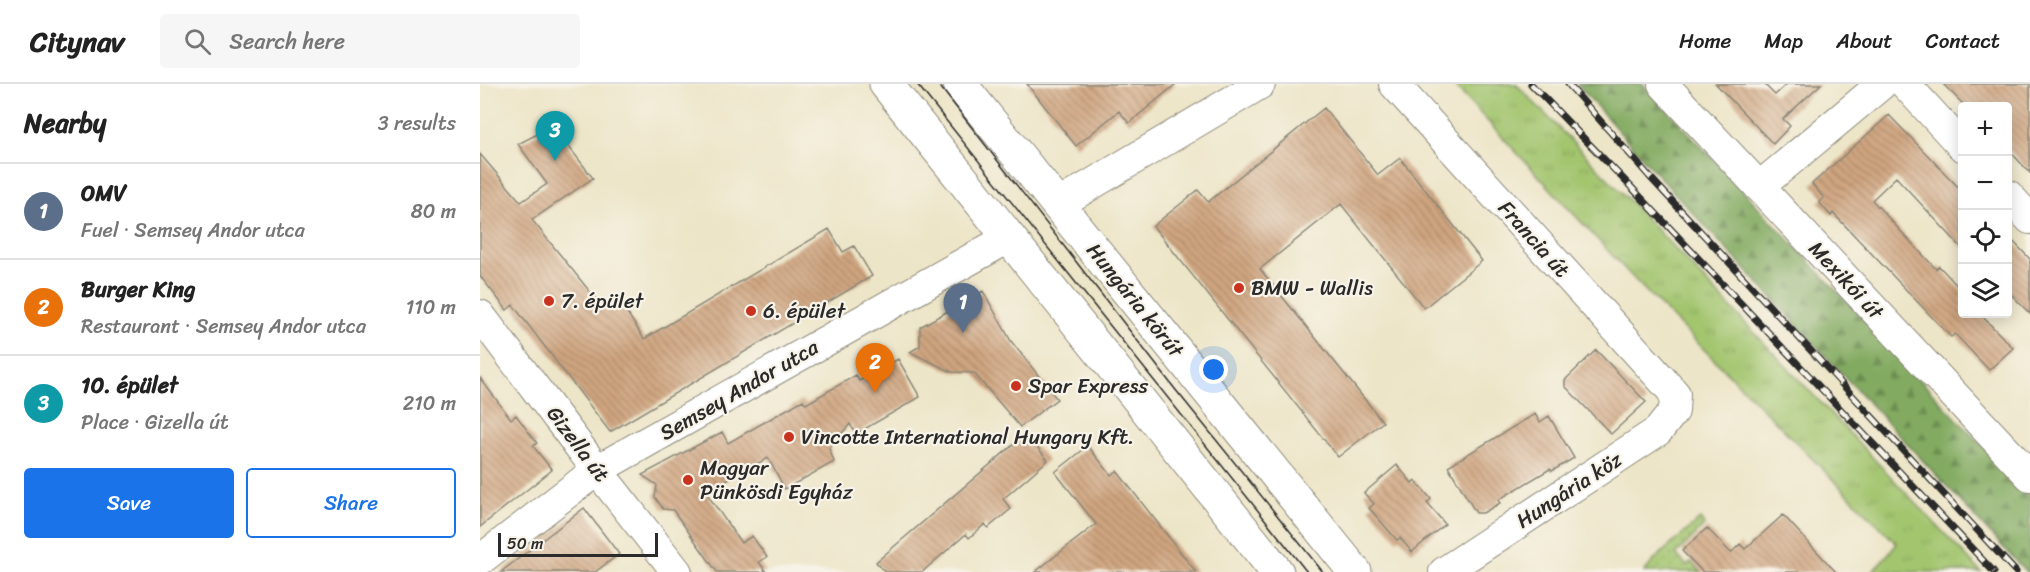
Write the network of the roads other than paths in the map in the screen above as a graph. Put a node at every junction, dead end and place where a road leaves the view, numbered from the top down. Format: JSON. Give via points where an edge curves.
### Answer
{"nodes":[{"id":1,"x":886,"y":84,"type":"edge"},
{"id":2,"x":960,"y":84,"type":"edge"},
{"id":3,"x":1260,"y":84,"type":"edge"},
{"id":4,"x":1394,"y":84,"type":"edge"},
{"id":5,"x":1663,"y":84,"type":"edge"},
{"id":6,"x":1882,"y":84,"type":"edge"},
{"id":7,"x":1905,"y":84,"type":"edge"},
{"id":8,"x":1958,"y":142,"type":"edge"},
{"id":9,"x":1759,"y":187,"type":"junction"},
{"id":10,"x":2012,"y":200,"type":"edge"},
{"id":11,"x":1057,"y":205,"type":"junction"},
{"id":12,"x":2030,"y":219,"type":"edge"},
{"id":13,"x":1010,"y":237,"type":"junction"},
{"id":14,"x":480,"y":315,"type":"edge"},
{"id":15,"x":1675,"y":394,"type":"joint"},
{"id":16,"x":597,"y":470,"type":"junction"},
{"id":17,"x":2030,"y":476,"type":"edge"},
{"id":18,"x":480,"y":560,"type":"edge"},
{"id":19,"x":677,"y":572,"type":"edge"},
{"id":20,"x":1277,"y":572,"type":"edge"},
{"id":21,"x":1355,"y":572,"type":"edge"},
{"id":22,"x":1444,"y":572,"type":"edge"}],
"edges":[{"from":1,"to":13,"type":"main road"},
{"from":2,"to":11,"type":"main road","name":"Hungária körút"},
{"from":3,"to":11,"type":"street"},
{"from":4,"to":15,"type":"street","name":"Francia út"},
{"from":5,"to":9,"type":"street","name":"Mexikói út"},
{"from":6,"to":9,"type":"street"},
{"from":7,"to":8,"type":"street"},
{"from":9,"to":17,"type":"street","name":"Mexikói út"},
{"from":10,"to":12,"type":"street"},
{"from":11,"to":21,"type":"main road","name":"Hungária körút"},
{"from":13,"to":16,"type":"street","name":"Semsey Andor utca"},
{"from":13,"to":20,"type":"main road"},
{"from":14,"to":16,"type":"street","name":"Gizella út"},
{"from":15,"to":22,"type":"street","name":"Hungária köz","via":[[1674,411],[1658,431]]},
{"from":16,"to":18,"type":"street","name":"Semsey Andor utca"},
{"from":16,"to":19,"type":"street","name":"Gizella út"}]}
